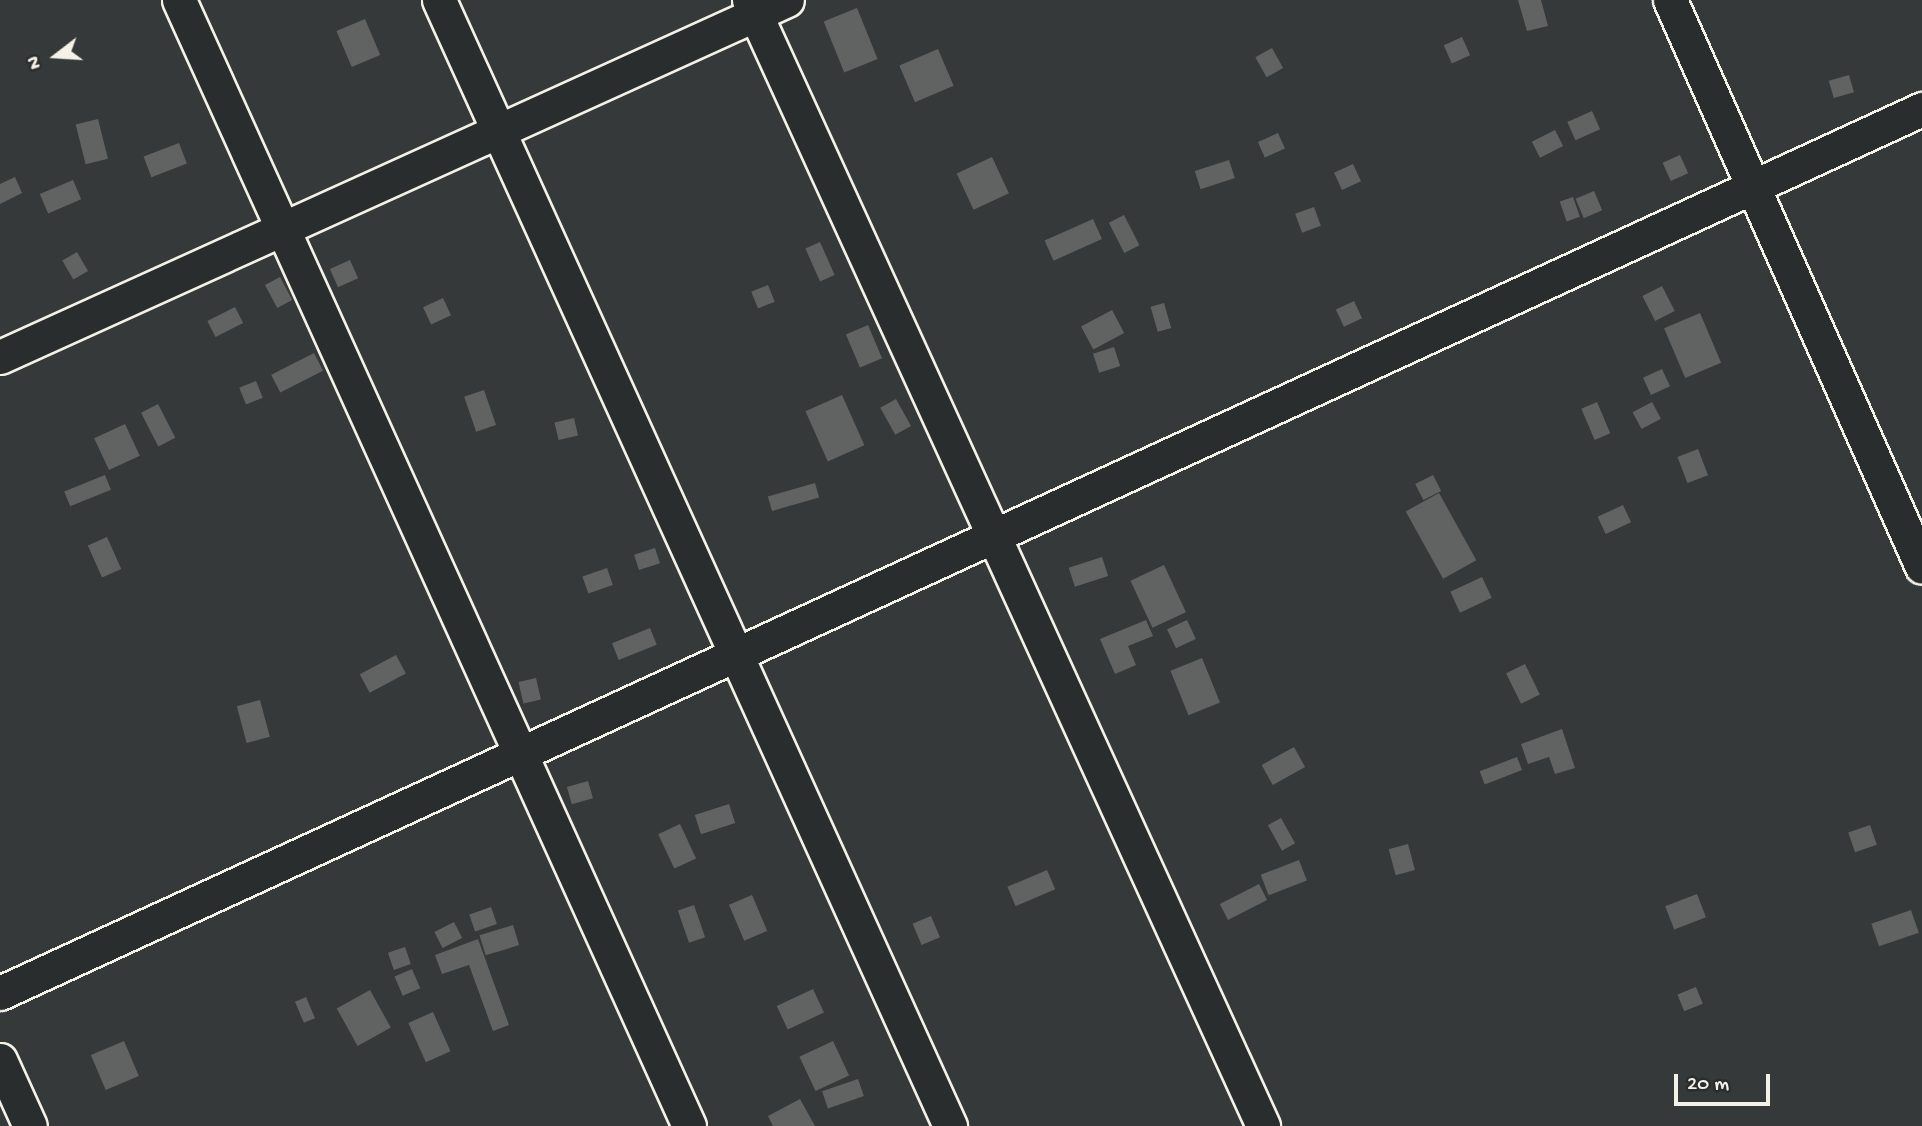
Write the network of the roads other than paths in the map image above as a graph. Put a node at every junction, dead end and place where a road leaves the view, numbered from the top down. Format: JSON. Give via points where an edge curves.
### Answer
{"nodes":[{"id":1,"x":179,"y":0,"type":"edge"},
{"id":2,"x":439,"y":0,"type":"edge"},
{"id":3,"x":787,"y":0,"type":"edge"},
{"id":4,"x":1670,"y":0,"type":"edge"},
{"id":5,"x":752,"y":7,"type":"edge"},
{"id":6,"x":1922,"y":109,"type":"edge"},
{"id":7,"x":498,"y":131,"type":"junction"},
{"id":8,"x":1753,"y":187,"type":"junction"},
{"id":9,"x":283,"y":229,"type":"junction"},
{"id":10,"x":0,"y":357,"type":"edge"},
{"id":11,"x":994,"y":536,"type":"junction"},
{"id":12,"x":1922,"y":567,"type":"edge"},
{"id":13,"x":736,"y":654,"type":"junction"},
{"id":14,"x":522,"y":753,"type":"junction"},
{"id":15,"x":0,"y":993,"type":"edge"},
{"id":16,"x":0,"y":1060,"type":"edge"},
{"id":17,"x":30,"y":1126,"type":"edge"},
{"id":18,"x":688,"y":1126,"type":"edge"},
{"id":19,"x":950,"y":1126,"type":"edge"},
{"id":20,"x":1263,"y":1126,"type":"edge"}],
"edges":[{"from":1,"to":9,"type":"street"},
{"from":2,"to":7,"type":"street"},
{"from":3,"to":5,"type":"street"},
{"from":4,"to":8,"type":"street"},
{"from":5,"to":7,"type":"street"},
{"from":5,"to":11,"type":"street"},
{"from":6,"to":8,"type":"street"},
{"from":7,"to":9,"type":"street"},
{"from":7,"to":13,"type":"street"},
{"from":8,"to":11,"type":"street"},
{"from":8,"to":12,"type":"street"},
{"from":9,"to":10,"type":"street"},
{"from":9,"to":14,"type":"street"},
{"from":11,"to":13,"type":"street"},
{"from":11,"to":20,"type":"street"},
{"from":13,"to":14,"type":"street"},
{"from":13,"to":19,"type":"street"},
{"from":14,"to":15,"type":"street"},
{"from":14,"to":18,"type":"street"},
{"from":16,"to":17,"type":"street"}]}
